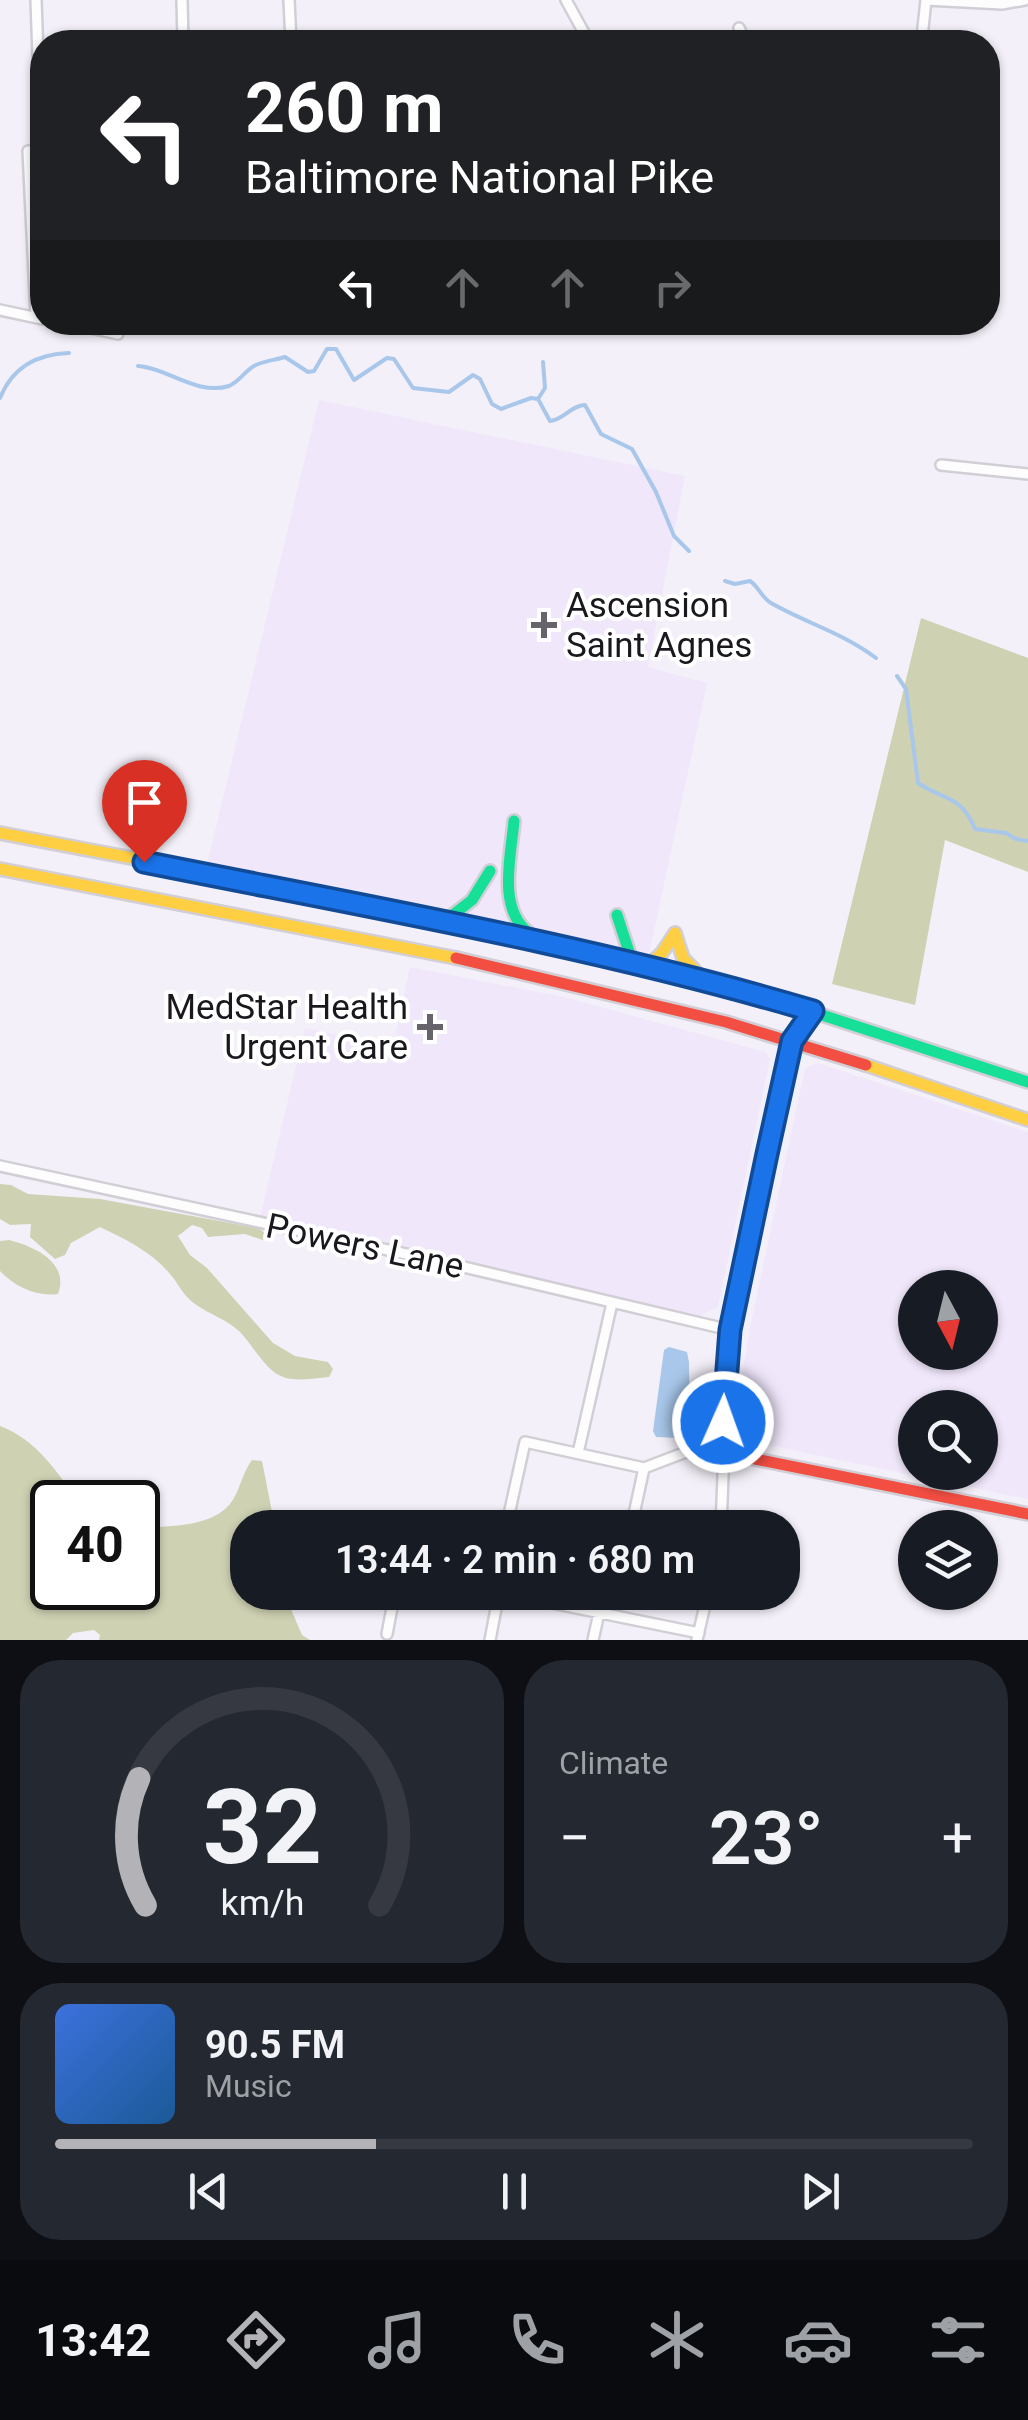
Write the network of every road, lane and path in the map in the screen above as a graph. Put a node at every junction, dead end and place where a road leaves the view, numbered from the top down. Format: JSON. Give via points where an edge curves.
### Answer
{"nodes":[{"id":1,"x":36,"y":0,"type":"edge"},
{"id":2,"x":182,"y":0,"type":"edge"},
{"id":3,"x":289,"y":0,"type":"edge"},
{"id":4,"x":566,"y":0,"type":"edge"},
{"id":5,"x":926,"y":0,"type":"edge"},
{"id":6,"x":1025,"y":0,"type":"edge"},
{"id":7,"x":37,"y":30,"type":"edge"},
{"id":8,"x":183,"y":30,"type":"edge"},
{"id":9,"x":290,"y":30,"type":"edge"},
{"id":10,"x":582,"y":30,"type":"edge"},
{"id":11,"x":923,"y":30,"type":"edge"},
{"id":12,"x":0,"y":310,"type":"edge"},
{"id":13,"x":30,"y":316,"type":"edge"},
{"id":14,"x":941,"y":465,"type":"dead end"},
{"id":15,"x":1028,"y":474,"type":"edge"},
{"id":16,"x":514,"y":821,"type":"dead end"},
{"id":17,"x":0,"y":833,"type":"edge"},
{"id":18,"x":0,"y":869,"type":"edge"},
{"id":19,"x":490,"y":871,"type":"dead end"},
{"id":20,"x":618,"y":915,"type":"dead end"},
{"id":21,"x":445,"y":921,"type":"junction"},
{"id":22,"x":562,"y":945,"type":"junction"},
{"id":23,"x":632,"y":962,"type":"junction"},
{"id":24,"x":649,"y":965,"type":"junction"},
{"id":25,"x":704,"y":980,"type":"junction"},
{"id":26,"x":813,"y":1011,"type":"junction"},
{"id":27,"x":792,"y":1041,"type":"junction"},
{"id":28,"x":1028,"y":1082,"type":"edge"},
{"id":29,"x":1028,"y":1120,"type":"edge"},
{"id":30,"x":0,"y":1166,"type":"edge"},
{"id":31,"x":612,"y":1303,"type":"junction"},
{"id":32,"x":730,"y":1330,"type":"junction"},
{"id":33,"x":724,"y":1449,"type":"junction"},
{"id":34,"x":578,"y":1454,"type":"junction"},
{"id":35,"x":644,"y":1468,"type":"junction"},
{"id":36,"x":510,"y":1510,"type":"edge"},
{"id":37,"x":635,"y":1510,"type":"edge"},
{"id":38,"x":722,"y":1510,"type":"edge"},
{"id":39,"x":1028,"y":1514,"type":"edge"},
{"id":40,"x":392,"y":1610,"type":"edge"},
{"id":41,"x":496,"y":1610,"type":"edge"},
{"id":42,"x":584,"y":1610,"type":"edge"},
{"id":43,"x":704,"y":1610,"type":"edge"},
{"id":44,"x":599,"y":1613,"type":"junction"},
{"id":45,"x":387,"y":1634,"type":"dead end"},
{"id":46,"x":698,"y":1637,"type":"edge"},
{"id":47,"x":490,"y":1640,"type":"edge"},
{"id":48,"x":594,"y":1640,"type":"edge"}],
"edges":[{"from":1,"to":7,"type":"street"},
{"from":2,"to":8,"type":"street"},
{"from":3,"to":9,"type":"street"},
{"from":4,"to":10,"type":"street"},
{"from":5,"to":6,"type":"street"},
{"from":5,"to":11,"type":"street"},
{"from":12,"to":13,"type":"street"},
{"from":14,"to":15,"type":"street"},
{"from":16,"to":22,"type":"main road","via":[[512,916],[522,931]]},
{"from":17,"to":21,"type":"main road"},
{"from":18,"to":27,"type":"main road","via":[[494,966]]},
{"from":19,"to":21,"type":"main road","via":[[476,899]]},
{"from":20,"to":23,"type":"main road"},
{"from":21,"to":22,"type":"main road"},
{"from":22,"to":23,"type":"main road"},
{"from":23,"to":24,"type":"main road"},
{"from":24,"to":25,"type":"main road"},
{"from":24,"to":25,"type":"main road","via":[[675,933],[683,958]]},
{"from":25,"to":26,"type":"main road"},
{"from":26,"to":27,"type":"main road"},
{"from":26,"to":28,"type":"main road"},
{"from":27,"to":29,"type":"main road"},
{"from":27,"to":32,"type":"main road"},
{"from":30,"to":31,"type":"street","name":"Powers Lane"},
{"from":31,"to":32,"type":"street","name":"Powers Lane"},
{"from":31,"to":34,"type":"street"},
{"from":32,"to":33,"type":"main road"},
{"from":33,"to":35,"type":"street","via":[[694,1449]]},
{"from":33,"to":38,"type":"street"},
{"from":33,"to":39,"type":"main road"},
{"from":34,"to":35,"type":"street"},
{"from":34,"to":36,"type":"street","via":[[525,1442]]},
{"from":35,"to":37,"type":"street"},
{"from":40,"to":45,"type":"street"},
{"from":41,"to":47,"type":"street"},
{"from":42,"to":44,"type":"street"},
{"from":43,"to":46,"type":"street"},
{"from":44,"to":46,"type":"street"},
{"from":44,"to":48,"type":"street"}]}
